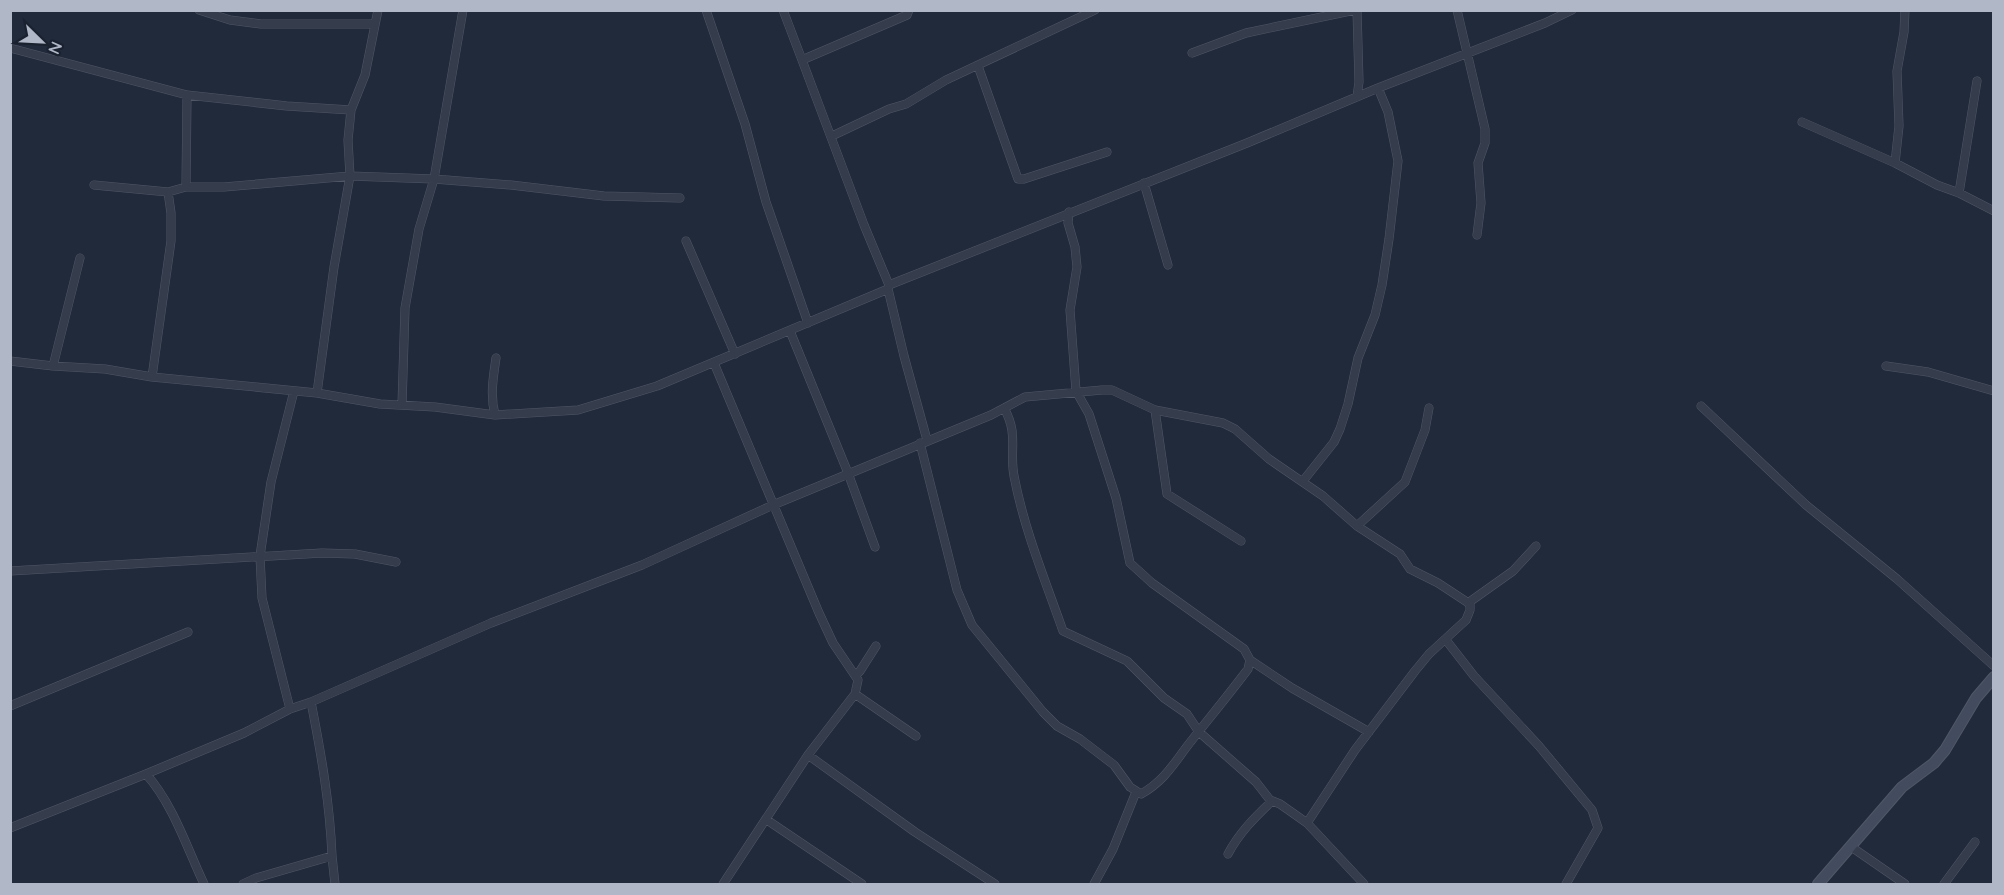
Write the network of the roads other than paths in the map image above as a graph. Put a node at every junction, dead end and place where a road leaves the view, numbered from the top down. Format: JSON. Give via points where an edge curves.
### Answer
{"nodes":[{"id":1,"x":199,"y":10,"type":"edge"},
{"id":2,"x":378,"y":10,"type":"edge"},
{"id":3,"x":463,"y":10,"type":"edge"},
{"id":4,"x":706,"y":10,"type":"edge"},
{"id":5,"x":783,"y":10,"type":"edge"},
{"id":6,"x":909,"y":10,"type":"edge"},
{"id":7,"x":1095,"y":10,"type":"edge"},
{"id":8,"x":1356,"y":10,"type":"edge"},
{"id":9,"x":1457,"y":10,"type":"edge"},
{"id":10,"x":1572,"y":10,"type":"edge"},
{"id":11,"x":1905,"y":10,"type":"edge"},
{"id":12,"x":374,"y":24,"type":"junction"},
{"id":13,"x":10,"y":48,"type":"edge"},
{"id":14,"x":1192,"y":53,"type":"dead end"},
{"id":15,"x":1467,"y":53,"type":"junction"},
{"id":16,"x":802,"y":60,"type":"junction"},
{"id":17,"x":978,"y":66,"type":"junction"},
{"id":18,"x":1977,"y":81,"type":"dead end"},
{"id":19,"x":1378,"y":88,"type":"junction"},
{"id":20,"x":187,"y":95,"type":"junction"},
{"id":21,"x":1357,"y":97,"type":"junction"},
{"id":22,"x":351,"y":110,"type":"junction"},
{"id":23,"x":1802,"y":122,"type":"dead end"},
{"id":24,"x":832,"y":136,"type":"junction"},
{"id":25,"x":1107,"y":152,"type":"dead end"},
{"id":26,"x":1895,"y":163,"type":"junction"},
{"id":27,"x":350,"y":176,"type":"junction"},
{"id":28,"x":434,"y":179,"type":"junction"},
{"id":29,"x":1144,"y":183,"type":"junction"},
{"id":30,"x":94,"y":184,"type":"dead end"},
{"id":31,"x":186,"y":187,"type":"junction"},
{"id":32,"x":168,"y":192,"type":"junction"},
{"id":33,"x":1959,"y":193,"type":"junction"},
{"id":34,"x":680,"y":198,"type":"dead end"},
{"id":35,"x":1994,"y":211,"type":"edge"},
{"id":36,"x":1070,"y":212,"type":"junction"},
{"id":37,"x":1477,"y":236,"type":"dead end"},
{"id":38,"x":686,"y":241,"type":"dead end"},
{"id":39,"x":80,"y":258,"type":"dead end"},
{"id":40,"x":1168,"y":265,"type":"dead end"},
{"id":41,"x":889,"y":287,"type":"junction"},
{"id":42,"x":808,"y":323,"type":"junction"},
{"id":43,"x":790,"y":331,"type":"junction"},
{"id":44,"x":735,"y":354,"type":"junction"},
{"id":45,"x":496,"y":358,"type":"dead end"},
{"id":46,"x":10,"y":361,"type":"edge"},
{"id":47,"x":714,"y":363,"type":"junction"},
{"id":48,"x":53,"y":366,"type":"junction"},
{"id":49,"x":1886,"y":366,"type":"dead end"},
{"id":50,"x":152,"y":377,"type":"junction"},
{"id":51,"x":294,"y":391,"type":"junction"},
{"id":52,"x":1076,"y":391,"type":"junction"},
{"id":53,"x":1994,"y":391,"type":"edge"},
{"id":54,"x":317,"y":393,"type":"junction"},
{"id":55,"x":402,"y":405,"type":"junction"},
{"id":56,"x":1701,"y":406,"type":"dead end"},
{"id":57,"x":1004,"y":408,"type":"junction"},
{"id":58,"x":1430,"y":408,"type":"dead end"},
{"id":59,"x":1155,"y":410,"type":"junction"},
{"id":60,"x":495,"y":415,"type":"junction"},
{"id":61,"x":924,"y":442,"type":"junction"},
{"id":62,"x":848,"y":473,"type":"junction"},
{"id":63,"x":1303,"y":481,"type":"junction"},
{"id":64,"x":773,"y":505,"type":"junction"},
{"id":65,"x":1357,"y":526,"type":"junction"},
{"id":66,"x":1240,"y":541,"type":"dead end"},
{"id":67,"x":1536,"y":546,"type":"dead end"},
{"id":68,"x":875,"y":547,"type":"dead end"},
{"id":69,"x":260,"y":556,"type":"junction"},
{"id":70,"x":396,"y":562,"type":"dead end"},
{"id":71,"x":10,"y":571,"type":"edge"},
{"id":72,"x":1470,"y":604,"type":"junction"},
{"id":73,"x":188,"y":632,"type":"dead end"},
{"id":74,"x":1446,"y":640,"type":"junction"},
{"id":75,"x":876,"y":646,"type":"dead end"},
{"id":76,"x":1250,"y":660,"type":"junction"},
{"id":77,"x":1994,"y":666,"type":"edge"},
{"id":78,"x":856,"y":675,"type":"junction"},
{"id":79,"x":1994,"y":677,"type":"edge"},
{"id":80,"x":855,"y":694,"type":"junction"},
{"id":81,"x":311,"y":702,"type":"junction"},
{"id":82,"x":10,"y":706,"type":"edge"},
{"id":83,"x":290,"y":709,"type":"junction"},
{"id":84,"x":1199,"y":732,"type":"junction"},
{"id":85,"x":1369,"y":732,"type":"junction"},
{"id":86,"x":916,"y":736,"type":"dead end"},
{"id":87,"x":808,"y":755,"type":"junction"},
{"id":88,"x":146,"y":774,"type":"junction"},
{"id":89,"x":1136,"y":792,"type":"junction"},
{"id":90,"x":1272,"y":801,"type":"junction"},
{"id":91,"x":767,"y":820,"type":"junction"},
{"id":92,"x":1307,"y":823,"type":"junction"},
{"id":93,"x":10,"y":828,"type":"edge"},
{"id":94,"x":906,"y":831,"type":"dead end"},
{"id":95,"x":1975,"y":842,"type":"dead end"},
{"id":96,"x":1850,"y":846,"type":"junction"},
{"id":97,"x":1228,"y":854,"type":"dead end"},
{"id":98,"x":332,"y":856,"type":"junction"},
{"id":99,"x":204,"y":885,"type":"edge"},
{"id":100,"x":243,"y":885,"type":"edge"},
{"id":101,"x":335,"y":885,"type":"edge"},
{"id":102,"x":723,"y":885,"type":"edge"},
{"id":103,"x":862,"y":885,"type":"edge"},
{"id":104,"x":995,"y":885,"type":"edge"},
{"id":105,"x":1094,"y":885,"type":"edge"},
{"id":106,"x":1364,"y":885,"type":"edge"},
{"id":107,"x":1566,"y":885,"type":"edge"},
{"id":108,"x":1818,"y":885,"type":"edge"},
{"id":109,"x":1905,"y":885,"type":"edge"},
{"id":110,"x":1944,"y":885,"type":"edge"}],
"edges":[{"from":1,"to":12,"type":"street","via":[[261,24]]},
{"from":2,"to":12,"type":"street"},
{"from":3,"to":28,"type":"street"},
{"from":4,"to":42,"type":"street"},
{"from":5,"to":16,"type":"street"},
{"from":6,"to":16,"type":"street","via":[[907,15]]},
{"from":7,"to":17,"type":"street"},
{"from":8,"to":14,"type":"street","via":[[1246,33]]},
{"from":8,"to":21,"type":"street"},
{"from":9,"to":15,"type":"street"},
{"from":10,"to":15,"type":"street"},
{"from":11,"to":26,"type":"street","via":[[1897,71],[1899,126]]},
{"from":12,"to":22,"type":"street","via":[[365,75]]},
{"from":13,"to":20,"type":"street"},
{"from":15,"to":19,"type":"street"},
{"from":15,"to":37,"type":"street","via":[[1485,129],[1478,163]]},
{"from":16,"to":24,"type":"street"},
{"from":17,"to":24,"type":"street","via":[[906,104]]},
{"from":17,"to":25,"type":"street","via":[[1018,179]]},
{"from":18,"to":33,"type":"street"},
{"from":19,"to":21,"type":"street"},
{"from":19,"to":63,"type":"street","via":[[1388,112],[1398,161],[1382,285],[1340,429]]},
{"from":20,"to":22,"type":"street"},
{"from":20,"to":31,"type":"street"},
{"from":21,"to":29,"type":"street"},
{"from":22,"to":27,"type":"street"},
{"from":23,"to":26,"type":"street"},
{"from":24,"to":41,"type":"street"},
{"from":26,"to":33,"type":"street"},
{"from":27,"to":28,"type":"street"},
{"from":27,"to":31,"type":"street"},
{"from":27,"to":54,"type":"street"},
{"from":28,"to":34,"type":"street","via":[[604,196]]},
{"from":28,"to":55,"type":"street","via":[[419,229],[405,308]]},
{"from":29,"to":36,"type":"street"},
{"from":29,"to":40,"type":"street"},
{"from":30,"to":32,"type":"street"},
{"from":31,"to":32,"type":"street"},
{"from":32,"to":50,"type":"street","via":[[171,241]]},
{"from":33,"to":35,"type":"street"},
{"from":36,"to":41,"type":"street"},
{"from":36,"to":52,"type":"street","via":[[1068,223],[1077,267],[1070,310]]},
{"from":38,"to":44,"type":"street"},
{"from":39,"to":48,"type":"street"},
{"from":41,"to":42,"type":"street"},
{"from":41,"to":61,"type":"street"},
{"from":42,"to":43,"type":"street"},
{"from":43,"to":44,"type":"street"},
{"from":43,"to":62,"type":"street"},
{"from":44,"to":47,"type":"street"},
{"from":45,"to":60,"type":"street","via":[[492,382]]},
{"from":46,"to":48,"type":"street"},
{"from":47,"to":60,"type":"street","via":[[657,386],[578,410]]},
{"from":47,"to":64,"type":"street"},
{"from":48,"to":50,"type":"street"},
{"from":49,"to":53,"type":"street","via":[[1928,372]]},
{"from":50,"to":51,"type":"street"},
{"from":51,"to":54,"type":"street"},
{"from":51,"to":69,"type":"street","via":[[271,482]]},
{"from":52,"to":57,"type":"street","via":[[1025,397]]},
{"from":52,"to":59,"type":"street","via":[[1112,390]]},
{"from":52,"to":76,"type":"street","via":[[1089,414],[1116,498],[1130,563],[1244,649]]},
{"from":54,"to":55,"type":"street"},
{"from":55,"to":60,"type":"street"},
{"from":56,"to":77,"type":"street","via":[[1806,505],[1898,579]]},
{"from":57,"to":61,"type":"street"},
{"from":57,"to":84,"type":"street","via":[[1013,428],[1014,474],[1021,504],[1063,630],[1127,661],[1186,714]]},
{"from":58,"to":65,"type":"street","via":[[1405,482]]},
{"from":59,"to":63,"type":"street","via":[[1223,423]]},
{"from":59,"to":66,"type":"street","via":[[1167,494]]},
{"from":61,"to":62,"type":"street"},
{"from":61,"to":89,"type":"street","via":[[957,590],[972,625],[1043,712],[1114,765]]},
{"from":62,"to":64,"type":"street"},
{"from":62,"to":68,"type":"street"},
{"from":63,"to":65,"type":"street"},
{"from":64,"to":78,"type":"street","via":[[833,643]]},
{"from":64,"to":81,"type":"street","via":[[642,565],[491,623]]},
{"from":65,"to":72,"type":"street","via":[[1400,555],[1410,569]]},
{"from":67,"to":72,"type":"street","via":[[1513,571]]},
{"from":69,"to":70,"type":"street","via":[[355,554]]},
{"from":69,"to":71,"type":"street"},
{"from":69,"to":83,"type":"street","via":[[262,598]]},
{"from":72,"to":74,"type":"street","via":[[1466,620]]},
{"from":73,"to":82,"type":"street"},
{"from":74,"to":85,"type":"street","via":[[1429,654]]},
{"from":74,"to":107,"type":"street","via":[[1592,810],[1598,828]]},
{"from":75,"to":78,"type":"street"},
{"from":76,"to":84,"type":"street","via":[[1248,669]]},
{"from":76,"to":85,"type":"street"},
{"from":78,"to":80,"type":"street"},
{"from":79,"to":96,"type":"street","via":[[1934,763],[1902,787]]},
{"from":80,"to":86,"type":"street"},
{"from":80,"to":87,"type":"street"},
{"from":81,"to":83,"type":"street"},
{"from":81,"to":98,"type":"street","via":[[323,760]]},
{"from":83,"to":88,"type":"street"},
{"from":84,"to":89,"type":"street","via":[[1164,779],[1141,794]]},
{"from":84,"to":90,"type":"street"},
{"from":85,"to":92,"type":"street"},
{"from":87,"to":91,"type":"street"},
{"from":87,"to":94,"type":"street"},
{"from":87,"to":104,"type":"street"},
{"from":88,"to":93,"type":"street"},
{"from":88,"to":99,"type":"street","via":[[173,817]]},
{"from":89,"to":105,"type":"street"},
{"from":90,"to":92,"type":"street"},
{"from":90,"to":97,"type":"street","via":[[1246,827]]},
{"from":91,"to":102,"type":"street"},
{"from":91,"to":103,"type":"street"},
{"from":92,"to":106,"type":"street"},
{"from":95,"to":110,"type":"street"},
{"from":96,"to":108,"type":"street"},
{"from":96,"to":109,"type":"street"},
{"from":98,"to":100,"type":"street","via":[[267,874]]},
{"from":98,"to":101,"type":"street"}]}
